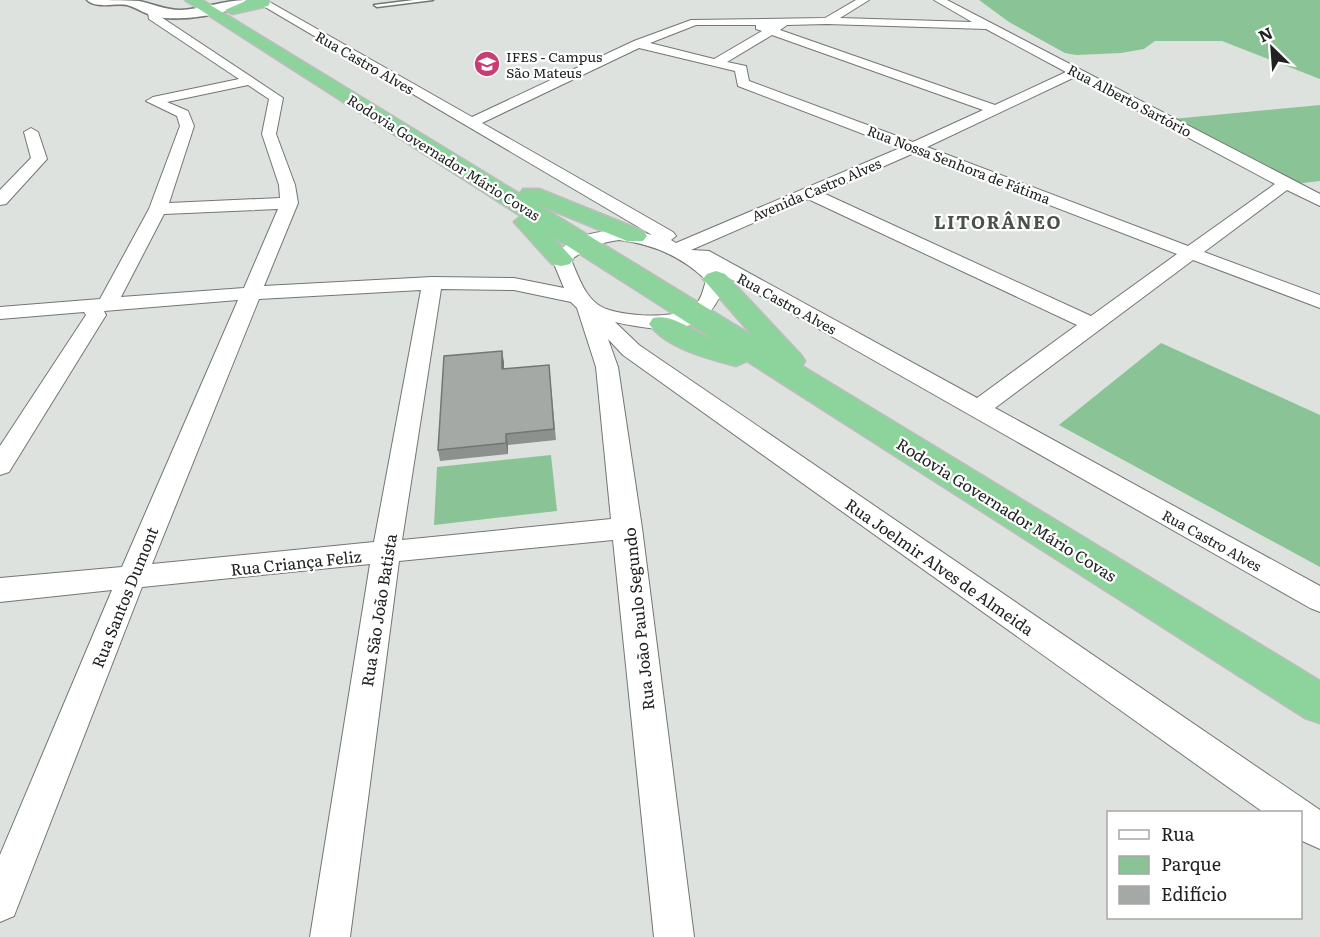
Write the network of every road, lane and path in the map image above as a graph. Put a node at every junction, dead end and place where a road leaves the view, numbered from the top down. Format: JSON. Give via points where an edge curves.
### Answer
{"nodes":[{"id":1,"x":94,"y":0,"type":"edge"},
{"id":2,"x":192,"y":0,"type":"edge"},
{"id":3,"x":430,"y":0,"type":"edge"},
{"id":4,"x":864,"y":0,"type":"edge"},
{"id":5,"x":939,"y":0,"type":"edge"},
{"id":6,"x":260,"y":1,"type":"edge"},
{"id":7,"x":153,"y":4,"type":"edge"},
{"id":8,"x":377,"y":5,"type":"dead end"},
{"id":9,"x":235,"y":9,"type":"edge"},
{"id":10,"x":181,"y":14,"type":"joint"},
{"id":11,"x":205,"y":14,"type":"junction"},
{"id":12,"x":743,"y":21,"type":"junction"},
{"id":13,"x":788,"y":21,"type":"junction"},
{"id":14,"x":827,"y":21,"type":"junction"},
{"id":15,"x":988,"y":26,"type":"junction"},
{"id":16,"x":172,"y":30,"type":"junction"},
{"id":17,"x":772,"y":32,"type":"junction"},
{"id":18,"x":638,"y":44,"type":"junction"},
{"id":19,"x":716,"y":63,"type":"junction"},
{"id":20,"x":1076,"y":72,"type":"junction"},
{"id":21,"x":249,"y":81,"type":"junction"},
{"id":22,"x":993,"y":108,"type":"junction"},
{"id":23,"x":471,"y":123,"type":"junction"},
{"id":24,"x":31,"y":132,"type":"dead end"},
{"id":25,"x":915,"y":147,"type":"junction"},
{"id":26,"x":475,"y":177,"type":"junction"},
{"id":27,"x":1286,"y":183,"type":"junction"},
{"id":28,"x":807,"y":192,"type":"junction"},
{"id":29,"x":0,"y":200,"type":"edge"},
{"id":30,"x":1320,"y":201,"type":"edge"},
{"id":31,"x":290,"y":203,"type":"junction"},
{"id":32,"x":158,"y":209,"type":"junction"},
{"id":33,"x":635,"y":236,"type":"junction"},
{"id":34,"x":580,"y":242,"type":"junction"},
{"id":35,"x":682,"y":248,"type":"junction"},
{"id":36,"x":1192,"y":252,"type":"junction"},
{"id":37,"x":561,"y":263,"type":"junction"},
{"id":38,"x":716,"y":279,"type":"junction"},
{"id":39,"x":432,"y":283,"type":"junction"},
{"id":40,"x":514,"y":284,"type":"junction"},
{"id":41,"x":251,"y":293,"type":"junction"},
{"id":42,"x":1320,"y":302,"type":"edge"},
{"id":43,"x":99,"y":304,"type":"junction"},
{"id":44,"x":586,"y":304,"type":"junction"},
{"id":45,"x":0,"y":313,"type":"edge"},
{"id":46,"x":695,"y":314,"type":"junction"},
{"id":47,"x":656,"y":323,"type":"junction"},
{"id":48,"x":1091,"y":324,"type":"junction"},
{"id":49,"x":619,"y":358,"type":"junction"},
{"id":50,"x":821,"y":393,"type":"junction"},
{"id":51,"x":977,"y":409,"type":"junction"},
{"id":52,"x":0,"y":466,"type":"edge"},
{"id":53,"x":628,"y":528,"type":"junction"},
{"id":54,"x":386,"y":553,"type":"junction"},
{"id":55,"x":132,"y":578,"type":"junction"},
{"id":56,"x":0,"y":590,"type":"edge"},
{"id":57,"x":1320,"y":600,"type":"edge"},
{"id":58,"x":1320,"y":704,"type":"edge"},
{"id":59,"x":1290,"y":811,"type":"edge"},
{"id":60,"x":1302,"y":819,"type":"edge"},
{"id":61,"x":1320,"y":831,"type":"edge"},
{"id":62,"x":0,"y":902,"type":"edge"},
{"id":63,"x":330,"y":937,"type":"edge"},
{"id":64,"x":674,"y":937,"type":"edge"}],
"edges":[{"from":1,"to":7,"type":"main road"},
{"from":2,"to":11,"type":"highway"},
{"from":3,"to":8,"type":"lane"},
{"from":4,"to":14,"type":"street"},
{"from":5,"to":15,"type":"street","name":"Rua Alberto Sartório"},
{"from":6,"to":9,"type":"highway"},
{"from":6,"to":23,"type":"street","name":"Rua Castro Alves"},
{"from":7,"to":10,"type":"main road","via":[[159,13]]},
{"from":7,"to":16,"type":"street","via":[[153,17]]},
{"from":9,"to":11,"type":"highway"},
{"from":9,"to":11,"type":"main road"},
{"from":9,"to":26,"type":"highway","name":"Rodovia Governador Mário Covas"},
{"from":10,"to":11,"type":"highway"},
{"from":11,"to":16,"type":"street","via":[[174,21]]},
{"from":12,"to":13,"type":"street"},
{"from":12,"to":17,"type":"street"},
{"from":12,"to":18,"type":"street","via":[[695,22]]},
{"from":13,"to":14,"type":"street"},
{"from":13,"to":17,"type":"street"},
{"from":14,"to":15,"type":"street"},
{"from":15,"to":20,"type":"street","name":"Rua Alberto Sartório"},
{"from":16,"to":21,"type":"street"},
{"from":17,"to":19,"type":"street"},
{"from":17,"to":22,"type":"street"},
{"from":18,"to":19,"type":"street","name":"Rua Nossa Senhora de Fátima"},
{"from":18,"to":23,"type":"street"},
{"from":19,"to":25,"type":"street","name":"Rua Nossa Senhora de Fátima","via":[[741,69],[743,83]]},
{"from":20,"to":22,"type":"street","name":"Avenida Castro Alves"},
{"from":20,"to":27,"type":"street","name":"Rua Alberto Sartório"},
{"from":21,"to":31,"type":"street","via":[[276,98],[268,134]]},
{"from":21,"to":32,"type":"street","via":[[153,101],[183,114],[187,126]]},
{"from":22,"to":25,"type":"street","name":"Avenida Castro Alves"},
{"from":23,"to":35,"type":"street","name":"Rua Castro Alves"},
{"from":24,"to":29,"type":"street","via":[[39,159]]},
{"from":25,"to":28,"type":"street","name":"Avenida Castro Alves"},
{"from":25,"to":36,"type":"street","name":"Rua Nossa Senhora de Fátima"},
{"from":26,"to":33,"type":"highway","via":[[514,187]]},
{"from":26,"to":34,"type":"highway","name":"Rodovia Governador Mário Covas"},
{"from":26,"to":37,"type":"highway"},
{"from":27,"to":30,"type":"street","name":"Rua Alberto Sartório"},
{"from":27,"to":36,"type":"street"},
{"from":28,"to":35,"type":"street","name":"Avenida Castro Alves"},
{"from":28,"to":48,"type":"street"},
{"from":31,"to":32,"type":"street"},
{"from":31,"to":41,"type":"street"},
{"from":32,"to":43,"type":"street"},
{"from":33,"to":34,"type":"street"},
{"from":33,"to":35,"type":"street"},
{"from":34,"to":37,"type":"street"},
{"from":34,"to":46,"type":"highway","name":"Rodovia Governador Mário Covas"},
{"from":35,"to":38,"type":"street"},
{"from":35,"to":51,"type":"street","name":"Rua Castro Alves"},
{"from":36,"to":42,"type":"street","name":"Rua Nossa Senhora de Fátima"},
{"from":36,"to":48,"type":"street"},
{"from":37,"to":40,"type":"street","via":[[545,278]]},
{"from":37,"to":44,"type":"street"},
{"from":38,"to":46,"type":"street","via":[[715,292]]},
{"from":38,"to":50,"type":"highway"},
{"from":39,"to":40,"type":"street"},
{"from":39,"to":41,"type":"street"},
{"from":39,"to":54,"type":"street","name":"Rua São João Batista"},
{"from":40,"to":44,"type":"street"},
{"from":41,"to":43,"type":"street"},
{"from":41,"to":55,"type":"street","name":"Rua Santos Dumont"},
{"from":43,"to":45,"type":"street"},
{"from":43,"to":52,"type":"street","via":[[96,315]]},
{"from":44,"to":47,"type":"street"},
{"from":44,"to":49,"type":"street","name":"Rua João Paulo Segundo"},
{"from":44,"to":49,"type":"street","name":"Rua Joelmir Alves de Almeida"},
{"from":46,"to":47,"type":"street","via":[[683,321]]},
{"from":46,"to":50,"type":"highway","name":"Rodovia Governador Mário Covas"},
{"from":47,"to":49,"type":"street"},
{"from":47,"to":50,"type":"highway"},
{"from":48,"to":51,"type":"street"},
{"from":49,"to":53,"type":"street","name":"Rua João Paulo Segundo"},
{"from":49,"to":59,"type":"street","name":"Rua Joelmir Alves de Almeida"},
{"from":50,"to":58,"type":"highway","name":"Rodovia Governador Mário Covas"},
{"from":51,"to":57,"type":"street","name":"Rua Castro Alves"},
{"from":53,"to":54,"type":"street","name":"Rua Criança Feliz"},
{"from":53,"to":64,"type":"street","name":"Rua João Paulo Segundo"},
{"from":54,"to":55,"type":"street","name":"Rua Criança Feliz"},
{"from":54,"to":63,"type":"street","name":"Rua São João Batista"},
{"from":55,"to":56,"type":"street","name":"Rua Criança Feliz"},
{"from":55,"to":62,"type":"street","name":"Rua Santos Dumont"},
{"from":60,"to":61,"type":"street"}]}
